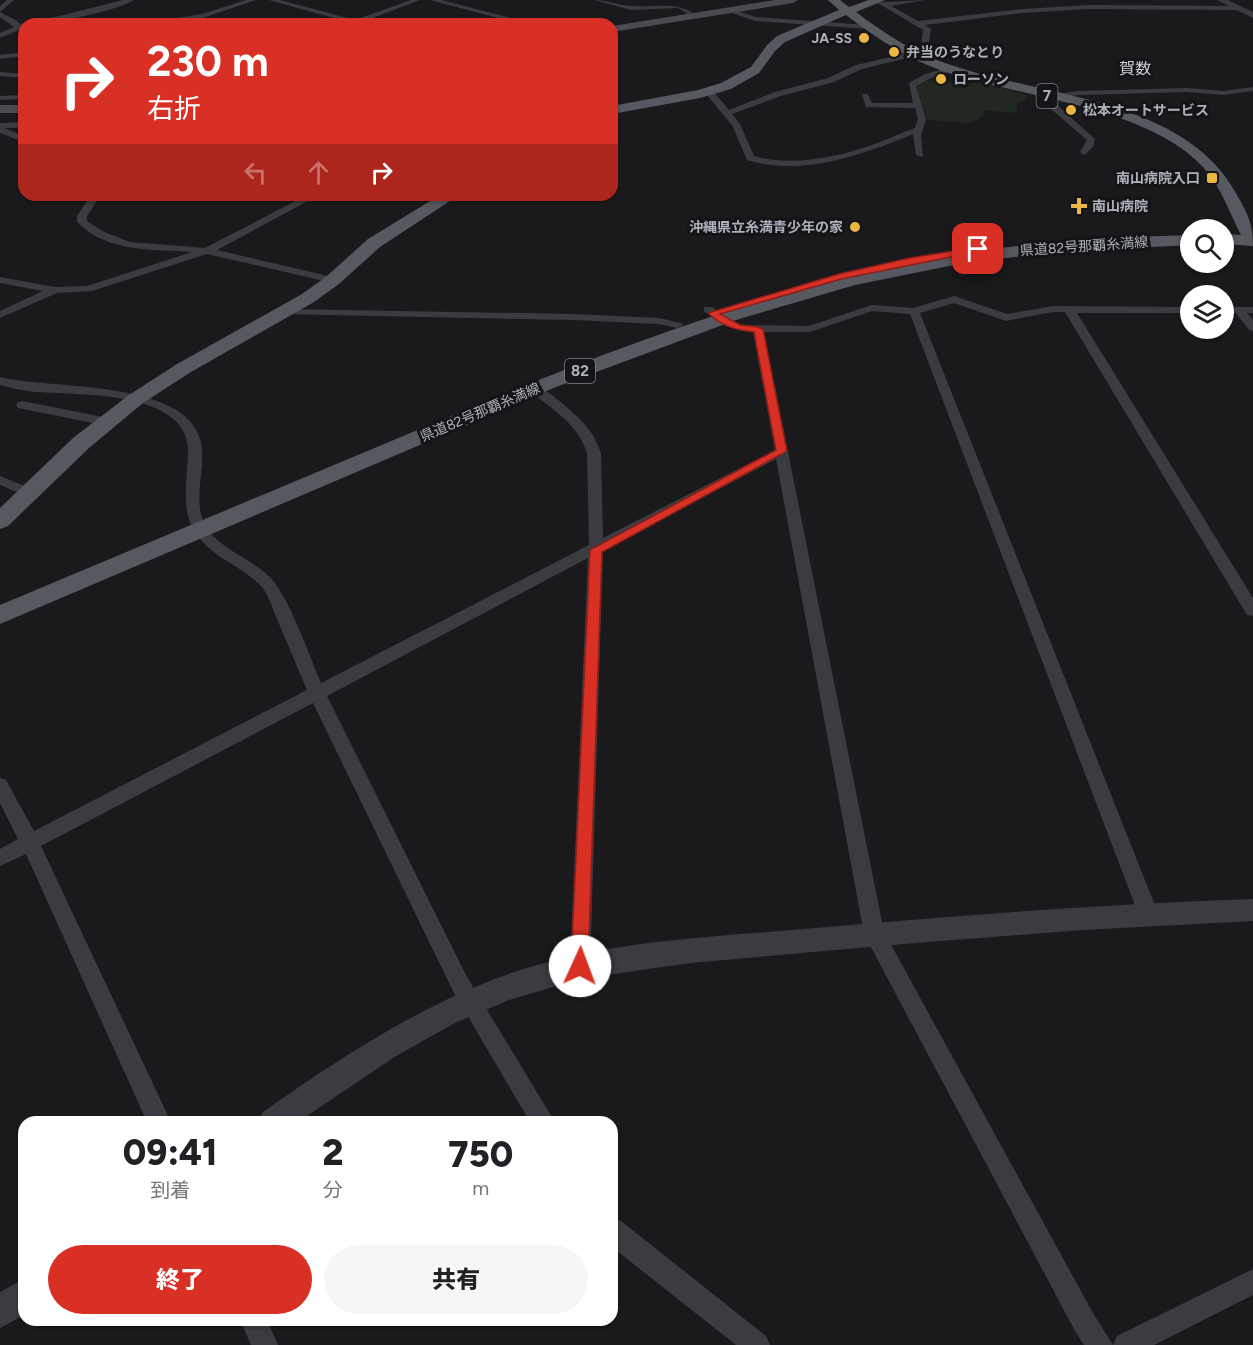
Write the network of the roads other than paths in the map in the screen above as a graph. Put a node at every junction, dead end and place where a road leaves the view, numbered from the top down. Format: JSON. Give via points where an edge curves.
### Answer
{"nodes":[{"id":1,"x":12,"y":0,"type":"edge"},
{"id":2,"x":131,"y":0,"type":"edge"},
{"id":3,"x":253,"y":0,"type":"edge"},
{"id":4,"x":272,"y":0,"type":"edge"},
{"id":5,"x":417,"y":0,"type":"edge"},
{"id":6,"x":433,"y":0,"type":"edge"},
{"id":7,"x":597,"y":0,"type":"edge"},
{"id":8,"x":793,"y":0,"type":"edge"},
{"id":9,"x":833,"y":0,"type":"edge"},
{"id":10,"x":923,"y":0,"type":"edge"},
{"id":11,"x":1030,"y":0,"type":"edge"},
{"id":12,"x":1192,"y":0,"type":"edge"},
{"id":13,"x":1221,"y":0,"type":"edge"},
{"id":14,"x":880,"y":1,"type":"edge"},
{"id":15,"x":682,"y":3,"type":"edge"},
{"id":16,"x":1207,"y":6,"type":"junction"},
{"id":17,"x":1239,"y":8,"type":"junction"},
{"id":18,"x":728,"y":10,"type":"junction"},
{"id":19,"x":1040,"y":10,"type":"junction"},
{"id":20,"x":847,"y":11,"type":"junction"},
{"id":21,"x":0,"y":12,"type":"edge"},
{"id":22,"x":147,"y":15,"type":"dead end"},
{"id":23,"x":1253,"y":15,"type":"edge"},
{"id":24,"x":203,"y":16,"type":"joint"},
{"id":25,"x":695,"y":16,"type":"junction"},
{"id":26,"x":62,"y":18,"type":"edge"},
{"id":27,"x":147,"y":18,"type":"edge"},
{"id":28,"x":187,"y":18,"type":"edge"},
{"id":29,"x":335,"y":18,"type":"edge"},
{"id":30,"x":366,"y":18,"type":"edge"},
{"id":31,"x":506,"y":18,"type":"edge"},
{"id":32,"x":919,"y":23,"type":"junction"},
{"id":33,"x":18,"y":24,"type":"edge"},
{"id":34,"x":816,"y":24,"type":"junction"},
{"id":35,"x":18,"y":27,"type":"edge"},
{"id":36,"x":869,"y":27,"type":"junction"},
{"id":37,"x":618,"y":28,"type":"edge"},
{"id":38,"x":0,"y":36,"type":"edge"},
{"id":39,"x":909,"y":53,"type":"junction"},
{"id":40,"x":18,"y":55,"type":"edge"},
{"id":41,"x":11,"y":56,"type":"junction"},
{"id":42,"x":0,"y":57,"type":"edge"},
{"id":43,"x":0,"y":64,"type":"edge"},
{"id":44,"x":18,"y":66,"type":"edge"},
{"id":45,"x":949,"y":69,"type":"junction"},
{"id":46,"x":0,"y":74,"type":"edge"},
{"id":47,"x":18,"y":76,"type":"edge"},
{"id":48,"x":0,"y":88,"type":"edge"},
{"id":49,"x":18,"y":88,"type":"edge"},
{"id":50,"x":1253,"y":89,"type":"edge"},
{"id":51,"x":709,"y":92,"type":"junction"},
{"id":52,"x":865,"y":96,"type":"dead end"},
{"id":53,"x":18,"y":97,"type":"edge"},
{"id":54,"x":1053,"y":97,"type":"junction"},
{"id":55,"x":0,"y":98,"type":"edge"},
{"id":56,"x":917,"y":106,"type":"junction"},
{"id":57,"x":0,"y":109,"type":"edge"},
{"id":58,"x":18,"y":109,"type":"edge"},
{"id":59,"x":618,"y":109,"type":"edge"},
{"id":60,"x":728,"y":113,"type":"junction"},
{"id":61,"x":18,"y":126,"type":"edge"},
{"id":62,"x":0,"y":128,"type":"edge"},
{"id":63,"x":920,"y":129,"type":"junction"},
{"id":64,"x":18,"y":136,"type":"edge"},
{"id":65,"x":1084,"y":152,"type":"dead end"},
{"id":66,"x":920,"y":155,"type":"dead end"},
{"id":67,"x":92,"y":201,"type":"edge"},
{"id":68,"x":302,"y":201,"type":"edge"},
{"id":69,"x":441,"y":201,"type":"edge"},
{"id":70,"x":1180,"y":235,"type":"edge"},
{"id":71,"x":1234,"y":235,"type":"edge"},
{"id":72,"x":1252,"y":238,"type":"edge"},
{"id":73,"x":1234,"y":239,"type":"edge"},
{"id":74,"x":1180,"y":240,"type":"edge"},
{"id":75,"x":206,"y":251,"type":"junction"},
{"id":76,"x":0,"y":280,"type":"edge"},
{"id":77,"x":333,"y":280,"type":"junction"},
{"id":78,"x":55,"y":290,"type":"junction"},
{"id":79,"x":1070,"y":310,"type":"junction"},
{"id":80,"x":1180,"y":310,"type":"edge"},
{"id":81,"x":1234,"y":310,"type":"edge"},
{"id":82,"x":1239,"y":310,"type":"junction"},
{"id":83,"x":1253,"y":310,"type":"edge"},
{"id":84,"x":914,"y":311,"type":"junction"},
{"id":85,"x":284,"y":312,"type":"junction"},
{"id":86,"x":714,"y":314,"type":"junction"},
{"id":87,"x":0,"y":315,"type":"edge"},
{"id":88,"x":676,"y":325,"type":"junction"},
{"id":89,"x":1253,"y":328,"type":"edge"},
{"id":90,"x":758,"y":329,"type":"junction"},
{"id":91,"x":1,"y":382,"type":"edge"},
{"id":92,"x":534,"y":388,"type":"junction"},
{"id":93,"x":136,"y":399,"type":"junction"},
{"id":94,"x":22,"y":405,"type":"dead end"},
{"id":95,"x":108,"y":422,"type":"junction"},
{"id":96,"x":782,"y":451,"type":"junction"},
{"id":97,"x":0,"y":480,"type":"edge"},
{"id":98,"x":29,"y":493,"type":"junction"},
{"id":99,"x":0,"y":521,"type":"edge"},
{"id":100,"x":199,"y":525,"type":"junction"},
{"id":101,"x":596,"y":550,"type":"junction"},
{"id":102,"x":0,"y":602,"type":"edge"},
{"id":103,"x":1253,"y":611,"type":"edge"},
{"id":104,"x":0,"y":615,"type":"edge"},
{"id":105,"x":317,"y":693,"type":"junction"},
{"id":106,"x":0,"y":785,"type":"edge"},
{"id":107,"x":30,"y":843,"type":"junction"},
{"id":108,"x":0,"y":858,"type":"edge"},
{"id":109,"x":1253,"y":910,"type":"edge"},
{"id":110,"x":1148,"y":913,"type":"junction"},
{"id":111,"x":874,"y":934,"type":"junction"},
{"id":112,"x":580,"y":966,"type":"junction"},
{"id":113,"x":469,"y":1002,"type":"junction"},
{"id":114,"x":156,"y":1116,"type":"edge"},
{"id":115,"x":282,"y":1116,"type":"edge"},
{"id":116,"x":539,"y":1116,"type":"edge"},
{"id":117,"x":618,"y":1237,"type":"edge"},
{"id":118,"x":1253,"y":1282,"type":"edge"},
{"id":119,"x":18,"y":1299,"type":"edge"},
{"id":120,"x":0,"y":1312,"type":"edge"},
{"id":121,"x":256,"y":1326,"type":"edge"},
{"id":122,"x":265,"y":1345,"type":"edge"},
{"id":123,"x":757,"y":1345,"type":"edge"},
{"id":124,"x":1100,"y":1345,"type":"edge"},
{"id":125,"x":1126,"y":1345,"type":"edge"}],
"edges":[{"from":1,"to":21,"type":"street"},
{"from":2,"to":26,"type":"street"},
{"from":3,"to":24,"type":"street"},
{"from":4,"to":29,"type":"street"},
{"from":5,"to":30,"type":"street"},
{"from":6,"to":31,"type":"street"},
{"from":7,"to":15,"type":"street","via":[[631,8]]},
{"from":8,"to":18,"type":"main road"},
{"from":9,"to":20,"type":"main road","number":"7"},
{"from":10,"to":14,"type":"street"},
{"from":11,"to":19,"type":"street"},
{"from":12,"to":16,"type":"street"},
{"from":13,"to":17,"type":"street"},
{"from":14,"to":20,"type":"main road"},
{"from":14,"to":32,"type":"street"},
{"from":15,"to":25,"type":"street"},
{"from":16,"to":17,"type":"street"},
{"from":16,"to":19,"type":"street"},
{"from":17,"to":23,"type":"street"},
{"from":18,"to":25,"type":"main road"},
{"from":18,"to":34,"type":"street","via":[[755,19]]},
{"from":19,"to":32,"type":"street"},
{"from":20,"to":34,"type":"main road"},
{"from":20,"to":36,"type":"main road","number":"7"},
{"from":21,"to":33,"type":"street"},
{"from":22,"to":27,"type":"street"},
{"from":24,"to":28,"type":"street"},
{"from":25,"to":37,"type":"main road"},
{"from":32,"to":39,"type":"street","via":[[927,29],[924,48]]},
{"from":34,"to":36,"type":"street"},
{"from":34,"to":51,"type":"main road","via":[[777,41],[759,67],[745,77]]},
{"from":35,"to":38,"type":"street"},
{"from":36,"to":39,"type":"main road","number":"7"},
{"from":39,"to":45,"type":"main road","number":"7"},
{"from":39,"to":60,"type":"street"},
{"from":40,"to":41,"type":"street"},
{"from":41,"to":42,"type":"street"},
{"from":41,"to":43,"type":"street"},
{"from":43,"to":44,"type":"street"},
{"from":45,"to":54,"type":"main road","number":"7"},
{"from":45,"to":56,"type":"street","via":[[912,85]]},
{"from":46,"to":47,"type":"street"},
{"from":48,"to":49,"type":"street"},
{"from":50,"to":54,"type":"street"},
{"from":51,"to":59,"type":"main road"},
{"from":51,"to":60,"type":"street"},
{"from":52,"to":56,"type":"street","via":[[869,105]]},
{"from":53,"to":55,"type":"street"},
{"from":54,"to":65,"type":"street","via":[[1050,101],[1054,107],[1090,139]]},
{"from":54,"to":72,"type":"main road","number":"7","via":[[1136,121],[1191,149],[1215,172]]},
{"from":56,"to":63,"type":"street","via":[[922,119]]},
{"from":57,"to":58,"type":"main road"},
{"from":60,"to":63,"type":"street","via":[[750,158],[765,163],[860,152]]},
{"from":61,"to":62,"type":"street"},
{"from":62,"to":64,"type":"street"},
{"from":63,"to":66,"type":"street"},
{"from":67,"to":75,"type":"street","via":[[81,219],[85,225],[131,247]]},
{"from":68,"to":75,"type":"street"},
{"from":69,"to":77,"type":"main road","via":[[374,243]]},
{"from":70,"to":86,"type":"main road","name":"県道82号那覇糸満線","number":"82","via":[[1061,240],[944,255],[839,277]]},
{"from":71,"to":72,"type":"main road"},
{"from":72,"to":73,"type":"main road"},
{"from":74,"to":86,"type":"main road","name":"県道82号那覇糸満線","number":"82","via":[[1078,245],[950,260]]},
{"from":75,"to":77,"type":"street"},
{"from":75,"to":78,"type":"street","via":[[88,289]]},
{"from":76,"to":78,"type":"street"},
{"from":77,"to":85,"type":"main road"},
{"from":78,"to":87,"type":"street"},
{"from":79,"to":80,"type":"street"},
{"from":79,"to":84,"type":"street","via":[[1053,309],[1006,318],[954,299]]},
{"from":79,"to":103,"type":"street"},
{"from":81,"to":82,"type":"street"},
{"from":82,"to":83,"type":"street"},
{"from":82,"to":89,"type":"street"},
{"from":84,"to":90,"type":"street","via":[[872,308],[810,329]]},
{"from":84,"to":110,"type":"street"},
{"from":85,"to":88,"type":"street","via":[[565,317]]},
{"from":85,"to":93,"type":"main road","via":[[169,376]]},
{"from":86,"to":88,"type":"main road","name":"県道82号那覇糸満線","number":"82"},
{"from":86,"to":90,"type":"street","via":[[739,328]]},
{"from":86,"to":92,"type":"main road","name":"県道82号那覇糸満線","number":"82"},
{"from":88,"to":100,"type":"main road","name":"県道82号那覇糸満線","number":"82","via":[[528,382]]},
{"from":90,"to":96,"type":"street"},
{"from":91,"to":93,"type":"street"},
{"from":92,"to":100,"type":"main road","name":"県道82号那覇糸満線","number":"82"},
{"from":92,"to":101,"type":"street","via":[[591,440]]},
{"from":93,"to":95,"type":"main road"},
{"from":93,"to":100,"type":"street","via":[[173,412],[189,428],[193,438],[192,492]]},
{"from":94,"to":95,"type":"street"},
{"from":95,"to":98,"type":"main road"},
{"from":96,"to":101,"type":"street"},
{"from":96,"to":111,"type":"street"},
{"from":97,"to":98,"type":"street"},
{"from":98,"to":99,"type":"main road"},
{"from":100,"to":102,"type":"main road","name":"県道82号那覇糸満線","number":"82"},
{"from":100,"to":104,"type":"main road","name":"県道82号那覇糸満線","number":"82"},
{"from":100,"to":105,"type":"street","via":[[209,539],[262,576],[272,589]]},
{"from":101,"to":105,"type":"street"},
{"from":101,"to":112,"type":"street"},
{"from":105,"to":107,"type":"street"},
{"from":105,"to":113,"type":"street"},
{"from":106,"to":107,"type":"street"},
{"from":107,"to":108,"type":"street"},
{"from":107,"to":114,"type":"street"},
{"from":109,"to":110,"type":"street"},
{"from":110,"to":111,"type":"street"},
{"from":111,"to":112,"type":"street","via":[[649,955]]},
{"from":111,"to":124,"type":"street"},
{"from":112,"to":113,"type":"street"},
{"from":113,"to":115,"type":"street","via":[[380,1051]]},
{"from":113,"to":116,"type":"street"},
{"from":117,"to":123,"type":"street"},
{"from":118,"to":125,"type":"street"},
{"from":119,"to":120,"type":"street"},
{"from":121,"to":122,"type":"street"}]}
